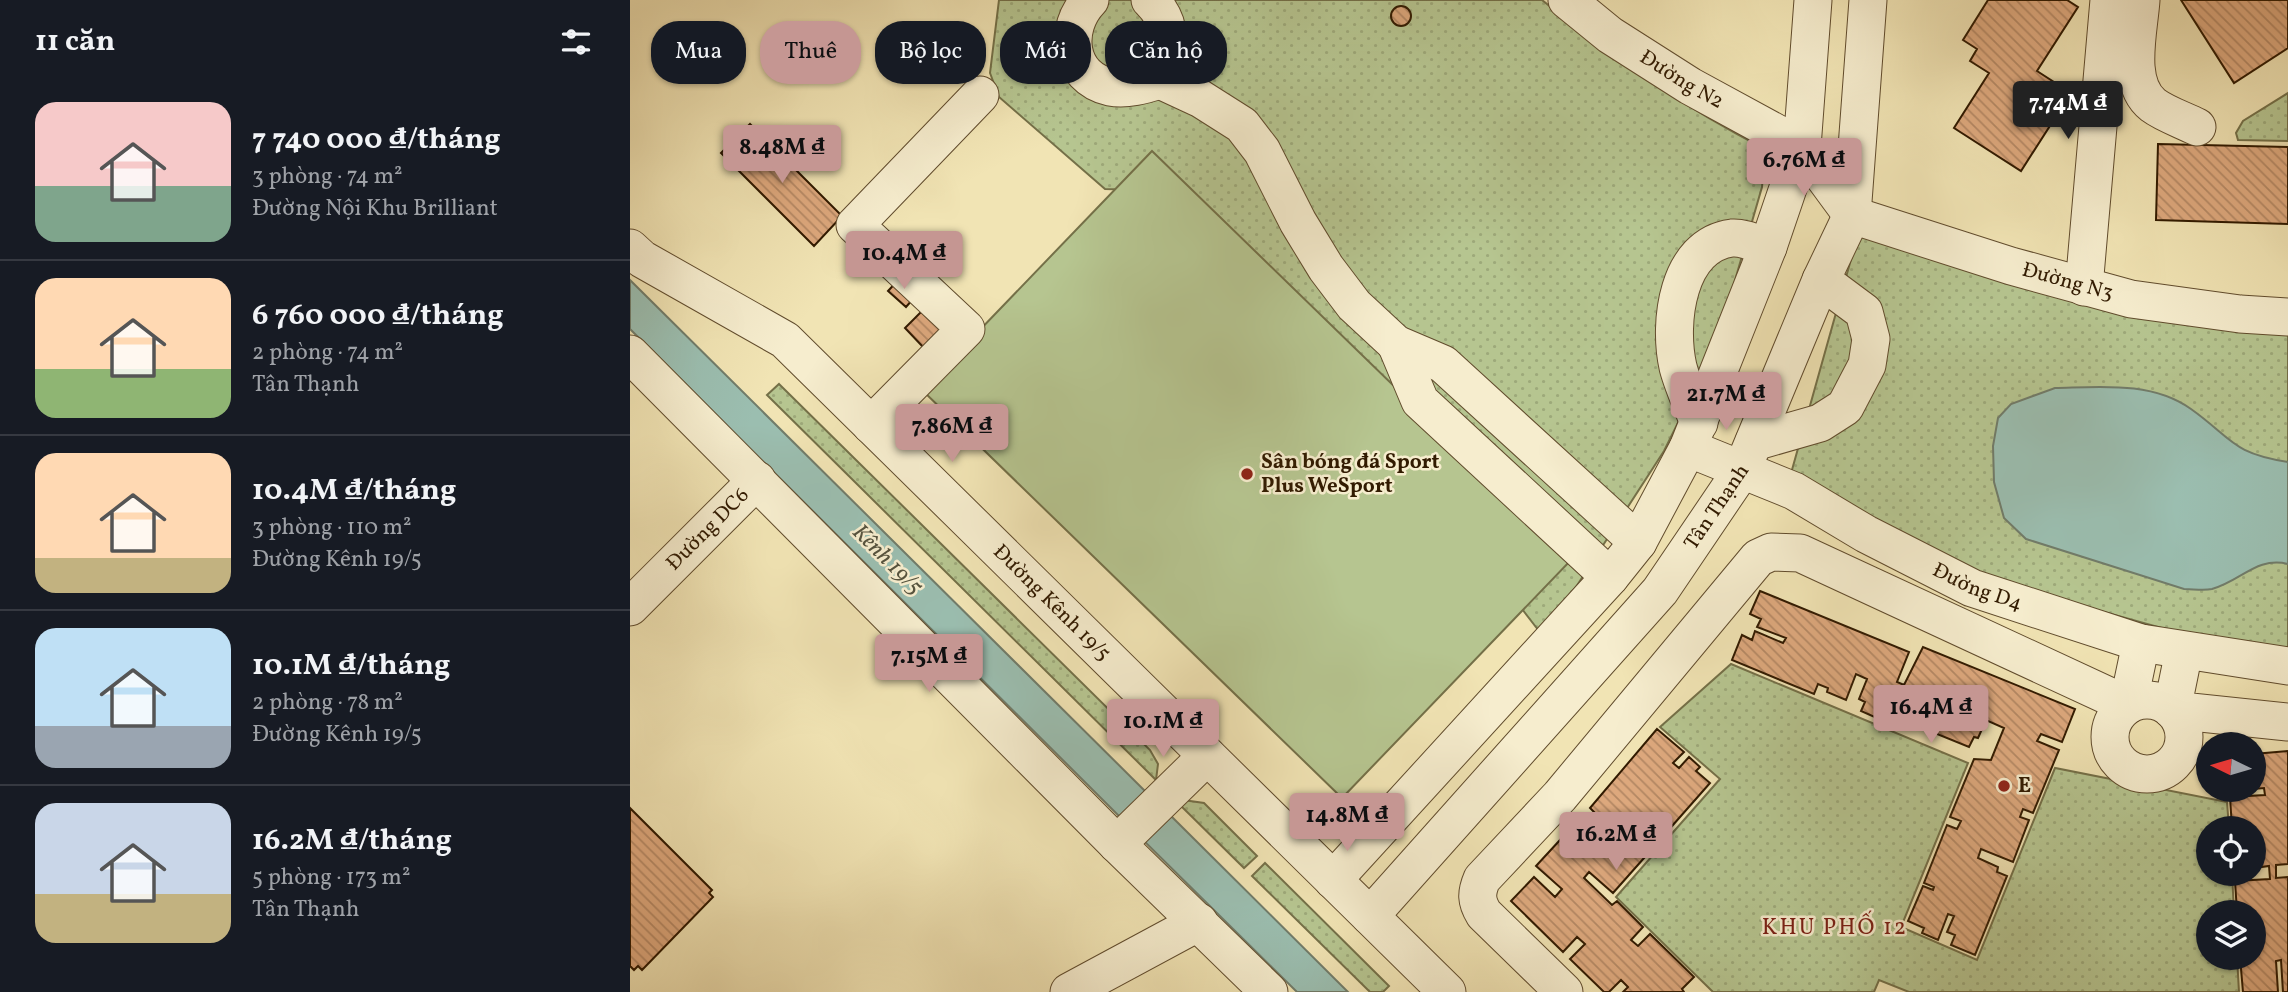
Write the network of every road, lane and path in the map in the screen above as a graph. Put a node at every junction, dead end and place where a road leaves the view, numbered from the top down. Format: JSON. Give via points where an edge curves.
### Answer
{"nodes":[{"id":1,"x":1090,"y":0,"type":"edge"},
{"id":2,"x":1150,"y":0,"type":"edge"},
{"id":3,"x":1567,"y":0,"type":"edge"},
{"id":4,"x":1813,"y":0,"type":"edge"},
{"id":5,"x":1868,"y":0,"type":"edge"},
{"id":6,"x":2109,"y":0,"type":"edge"},
{"id":7,"x":2141,"y":0,"type":"edge"},
{"id":8,"x":1165,"y":21,"type":"edge"},
{"id":9,"x":1149,"y":84,"type":"edge"},
{"id":10,"x":1169,"y":84,"type":"edge"},
{"id":11,"x":980,"y":95,"type":"dead end"},
{"id":12,"x":2197,"y":127,"type":"dead end"},
{"id":13,"x":1802,"y":147,"type":"junction"},
{"id":14,"x":1852,"y":215,"type":"junction"},
{"id":15,"x":1768,"y":247,"type":"junction"},
{"id":16,"x":630,"y":248,"type":"edge"},
{"id":17,"x":1821,"y":280,"type":"junction"},
{"id":18,"x":2084,"y":287,"type":"junction"},
{"id":19,"x":2288,"y":317,"type":"edge"},
{"id":20,"x":1396,"y":344,"type":"junction"},
{"id":21,"x":638,"y":376,"type":"edge"},
{"id":22,"x":871,"y":425,"type":"junction"},
{"id":23,"x":1693,"y":435,"type":"junction"},
{"id":24,"x":1748,"y":456,"type":"junction"},
{"id":25,"x":757,"y":480,"type":"junction"},
{"id":26,"x":1638,"y":542,"type":"junction"},
{"id":27,"x":1610,"y":578,"type":"junction"},
{"id":28,"x":630,"y":607,"type":"edge"},
{"id":29,"x":2141,"y":643,"type":"junction"},
{"id":30,"x":1613,"y":644,"type":"junction"},
{"id":31,"x":2184,"y":651,"type":"junction"},
{"id":32,"x":2288,"y":666,"type":"edge"},
{"id":33,"x":1656,"y":680,"type":"junction"},
{"id":34,"x":2128,"y":705,"type":"junction"},
{"id":35,"x":2172,"y":710,"type":"junction"},
{"id":36,"x":2288,"y":722,"type":"edge"},
{"id":37,"x":1207,"y":756,"type":"junction"},
{"id":38,"x":1125,"y":836,"type":"junction"},
{"id":39,"x":1333,"y":880,"type":"junction"},
{"id":40,"x":1370,"y":916,"type":"junction"},
{"id":41,"x":1199,"y":922,"type":"junction"},
{"id":42,"x":1069,"y":992,"type":"edge"},
{"id":43,"x":1269,"y":992,"type":"edge"},
{"id":44,"x":1447,"y":992,"type":"edge"},
{"id":45,"x":1564,"y":992,"type":"edge"}],
"edges":[{"from":1,"to":9,"type":"street","via":[[1072,29],[1076,61],[1098,83],[1113,87]]},
{"from":2,"to":8,"type":"street"},
{"from":3,"to":13,"type":"street","name":"Đường N2","via":[[1610,35],[1690,86]]},
{"from":4,"to":13,"type":"street"},
{"from":5,"to":14,"type":"street","name":"Tân Thạnh"},
{"from":6,"to":18,"type":"street"},
{"from":7,"to":12,"type":"street","via":[[2136,77],[2142,93],[2154,105]]},
{"from":10,"to":20,"type":"street","via":[[1242,125],[1262,151],[1326,268],[1354,305]]},
{"from":11,"to":22,"type":"street","via":[[855,225],[966,329]]},
{"from":13,"to":14,"type":"street","name":"Đường N2"},
{"from":13,"to":15,"type":"street"},
{"from":14,"to":17,"type":"street","name":"Tân Thạnh"},
{"from":14,"to":18,"type":"street","name":"Đường N3"},
{"from":15,"to":23,"type":"street"},
{"from":15,"to":23,"type":"street","via":[[1734,238],[1709,245],[1695,259],[1685,281],[1676,304],[1678,366]]},
{"from":16,"to":22,"type":"street","name":"Đường Kênh 19/5","via":[[785,341]]},
{"from":17,"to":24,"type":"street","name":"Tân Thạnh"},
{"from":17,"to":24,"type":"street","via":[[1864,312],[1871,339],[1867,365],[1845,407],[1820,424]]},
{"from":18,"to":19,"type":"street","name":"Đường N3","via":[[2188,308]]},
{"from":20,"to":26,"type":"street","via":[[1443,364]]},
{"from":20,"to":27,"type":"street","via":[[1420,401]]},
{"from":21,"to":25,"type":"street"},
{"from":22,"to":37,"type":"street","name":"Đường Kênh 19/5"},
{"from":23,"to":24,"type":"street","name":"Đường D4"},
{"from":23,"to":26,"type":"street"},
{"from":24,"to":29,"type":"street","name":"Đường D4","via":[[1794,491],[1866,534],[1972,588]]},
{"from":24,"to":30,"type":"street","name":"Tân Thạnh","via":[[1660,591]]},
{"from":25,"to":28,"type":"street","name":"Đường DC6"},
{"from":25,"to":38,"type":"street"},
{"from":26,"to":27,"type":"street"},
{"from":27,"to":39,"type":"street"},
{"from":29,"to":31,"type":"street","name":"Đường D4"},
{"from":29,"to":34,"type":"street"},
{"from":30,"to":33,"type":"street"},
{"from":30,"to":40,"type":"street","name":"Tân Thạnh"},
{"from":31,"to":32,"type":"street","name":"Đường D4"},
{"from":31,"to":35,"type":"street"},
{"from":33,"to":34,"type":"street","via":[[1748,566],[1771,552],[1785,551],[1812,559]]},
{"from":33,"to":45,"type":"street","via":[[1477,890],[1484,914]]},
{"from":34,"to":35,"type":"street","via":[[2151,700]]},
{"from":34,"to":35,"type":"street","via":[[2112,723],[2111,748],[2126,768],[2149,775],[2162,772],[2180,755],[2184,731]]},
{"from":35,"to":36,"type":"street"},
{"from":37,"to":38,"type":"street"},
{"from":37,"to":39,"type":"street","name":"Đường Kênh 19/5"},
{"from":38,"to":41,"type":"street"},
{"from":39,"to":40,"type":"street","name":"Đường Kênh 19/5"},
{"from":40,"to":44,"type":"street","name":"Đường Kênh 19/5"},
{"from":41,"to":42,"type":"street"},
{"from":41,"to":43,"type":"street"}]}
